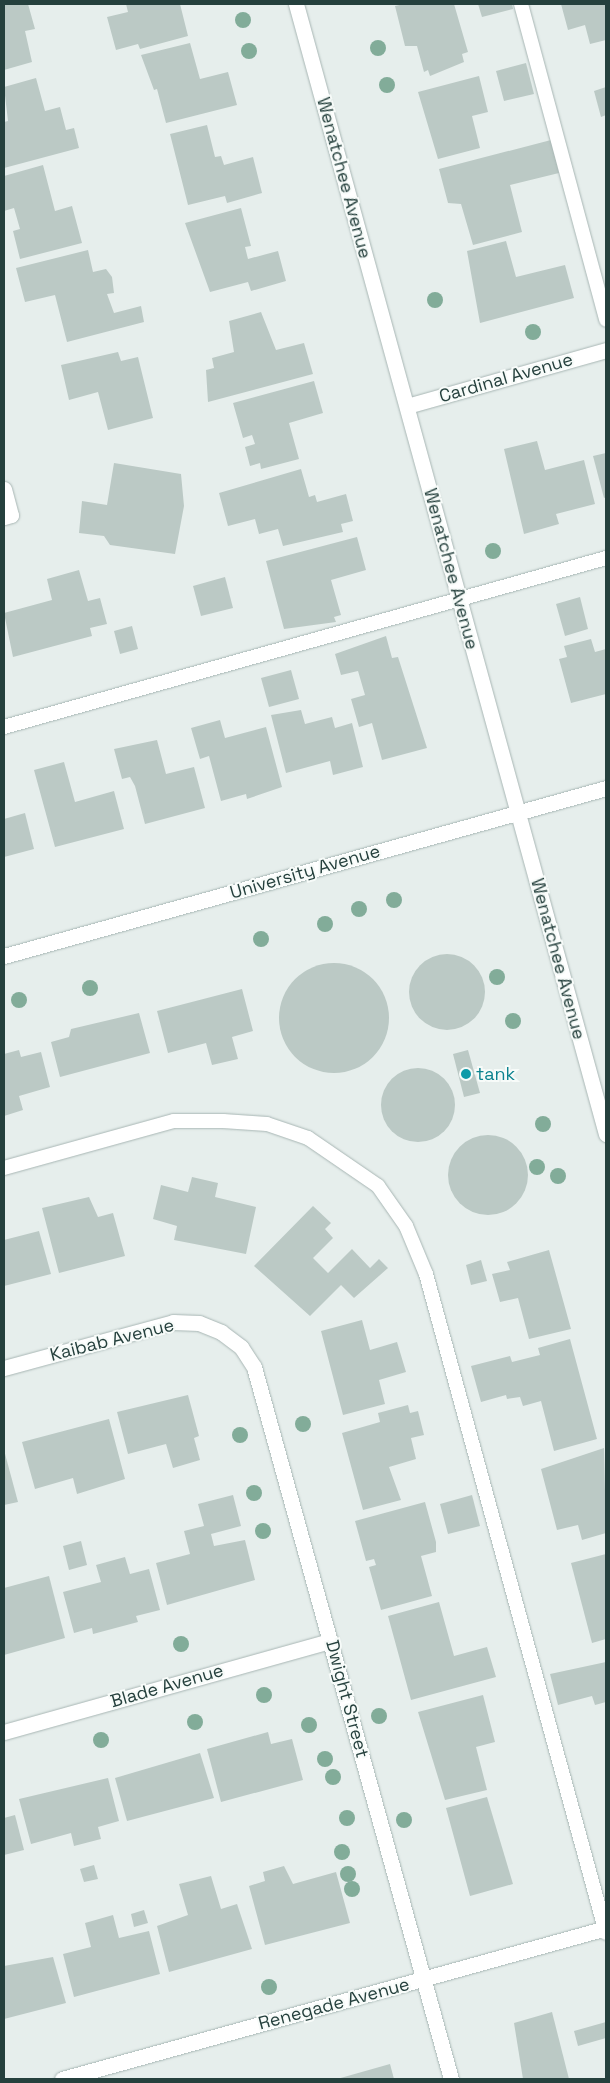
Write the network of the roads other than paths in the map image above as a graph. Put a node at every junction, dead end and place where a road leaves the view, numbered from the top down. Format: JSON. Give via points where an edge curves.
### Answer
{"nodes":[{"id":1,"x":296,"y":4,"type":"edge"},
{"id":2,"x":521,"y":4,"type":"edge"},
{"id":3,"x":606,"y":320,"type":"edge"},
{"id":4,"x":606,"y":350,"type":"edge"},
{"id":5,"x":407,"y":406,"type":"junction"},
{"id":6,"x":4,"y":489,"type":"edge"},
{"id":7,"x":7,"y":516,"type":"edge"},
{"id":8,"x":606,"y":558,"type":"edge"},
{"id":9,"x":459,"y":598,"type":"junction"},
{"id":10,"x":4,"y":727,"type":"edge"},
{"id":11,"x":606,"y":788,"type":"edge"},
{"id":12,"x":518,"y":813,"type":"junction"},
{"id":13,"x":4,"y":956,"type":"edge"},
{"id":14,"x":606,"y":1134,"type":"edge"},
{"id":15,"x":4,"y":1168,"type":"edge"},
{"id":16,"x":221,"y":1332,"type":"joint"},
{"id":17,"x":4,"y":1368,"type":"edge"},
{"id":18,"x":331,"y":1641,"type":"junction"},
{"id":19,"x":4,"y":1732,"type":"edge"},
{"id":20,"x":606,"y":1930,"type":"edge"},
{"id":21,"x":424,"y":1979,"type":"junction"},
{"id":22,"x":62,"y":2079,"type":"edge"},
{"id":23,"x":451,"y":2079,"type":"edge"}],
"edges":[{"from":1,"to":5,"type":"street","name":"Wenatchee Avenue"},
{"from":2,"to":3,"type":"lane"},
{"from":4,"to":5,"type":"street","name":"Cardinal Avenue"},
{"from":5,"to":9,"type":"street","name":"Wenatchee Avenue"},
{"from":6,"to":7,"type":"street"},
{"from":8,"to":9,"type":"lane"},
{"from":9,"to":10,"type":"lane"},
{"from":9,"to":12,"type":"street","name":"Wenatchee Avenue"},
{"from":11,"to":12,"type":"street","name":"University Avenue"},
{"from":12,"to":13,"type":"street","name":"University Avenue"},
{"from":12,"to":14,"type":"street","name":"Wenatchee Avenue"},
{"from":15,"to":20,"type":"lane","via":[[174,1121],[223,1120],[267,1124],[308,1138],[378,1186],[406,1226],[426,1274]]},
{"from":16,"to":17,"type":"street","name":"Kaibab Avenue","via":[[199,1323],[173,1322]]},
{"from":16,"to":18,"type":"street","name":"Dwight Street","via":[[241,1347],[254,1367]]},
{"from":18,"to":19,"type":"street","name":"Blade Avenue"},
{"from":18,"to":21,"type":"street","name":"Dwight Street"},
{"from":20,"to":21,"type":"street","name":"Renegade Avenue"},
{"from":21,"to":22,"type":"street","name":"Renegade Avenue"},
{"from":21,"to":23,"type":"street","name":"Dwight Street"}]}
